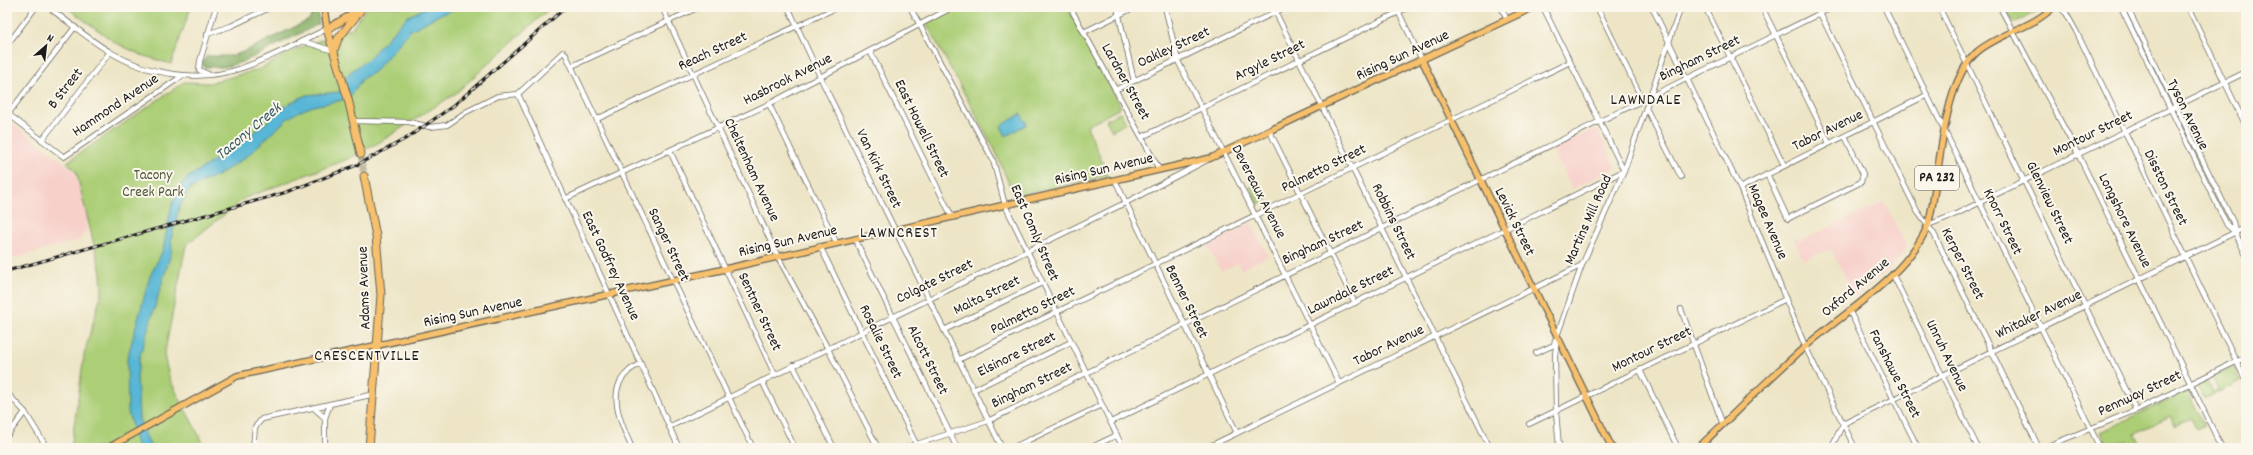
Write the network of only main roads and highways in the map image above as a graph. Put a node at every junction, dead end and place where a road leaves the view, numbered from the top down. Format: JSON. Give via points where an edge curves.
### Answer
{"nodes":[{"id":1,"x":324,"y":7,"type":"edge"},
{"id":2,"x":359,"y":7,"type":"edge"},
{"id":3,"x":363,"y":7,"type":"edge"},
{"id":4,"x":1534,"y":7,"type":"edge"},
{"id":5,"x":2053,"y":7,"type":"edge"},
{"id":6,"x":327,"y":29,"type":"junction"},
{"id":7,"x":334,"y":50,"type":"junction"},
{"id":8,"x":1422,"y":60,"type":"junction"},
{"id":9,"x":361,"y":154,"type":"tunnel mouth"},
{"id":10,"x":364,"y":176,"type":"tunnel mouth"},
{"id":11,"x":379,"y":346,"type":"junction"},
{"id":12,"x":108,"y":448,"type":"edge"},
{"id":13,"x":370,"y":448,"type":"edge"},
{"id":14,"x":1612,"y":448,"type":"edge"},
{"id":15,"x":1698,"y":448,"type":"edge"}],
"edges":[{"from":1,"to":6,"type":"main road"},
{"from":2,"to":6,"type":"highway","via":[[348,17]]},
{"from":3,"to":7,"type":"highway","via":[[338,39]]},
{"from":4,"to":8,"type":"main road","name":"Rising Sun Avenue"},
{"from":5,"to":15,"type":"main road","name":"Oxford Avenue","number":"PA 232","via":[[2042,16],[1977,52],[1967,64],[1950,98],[1928,225],[1893,276],[1806,346]]},
{"from":6,"to":7,"type":"highway"},
{"from":7,"to":9,"type":"highway"},
{"from":8,"to":11,"type":"main road","name":"Rising Sun Avenue","via":[[1211,158]]},
{"from":8,"to":14,"type":"main road","name":"Levick Street"},
{"from":10,"to":11,"type":"highway","name":"Adams Avenue","via":[[378,254],[381,300]]},
{"from":11,"to":12,"type":"main road","name":"Rising Sun Avenue","via":[[237,376]]},
{"from":11,"to":13,"type":"highway","name":"Adams Avenue"}]}
